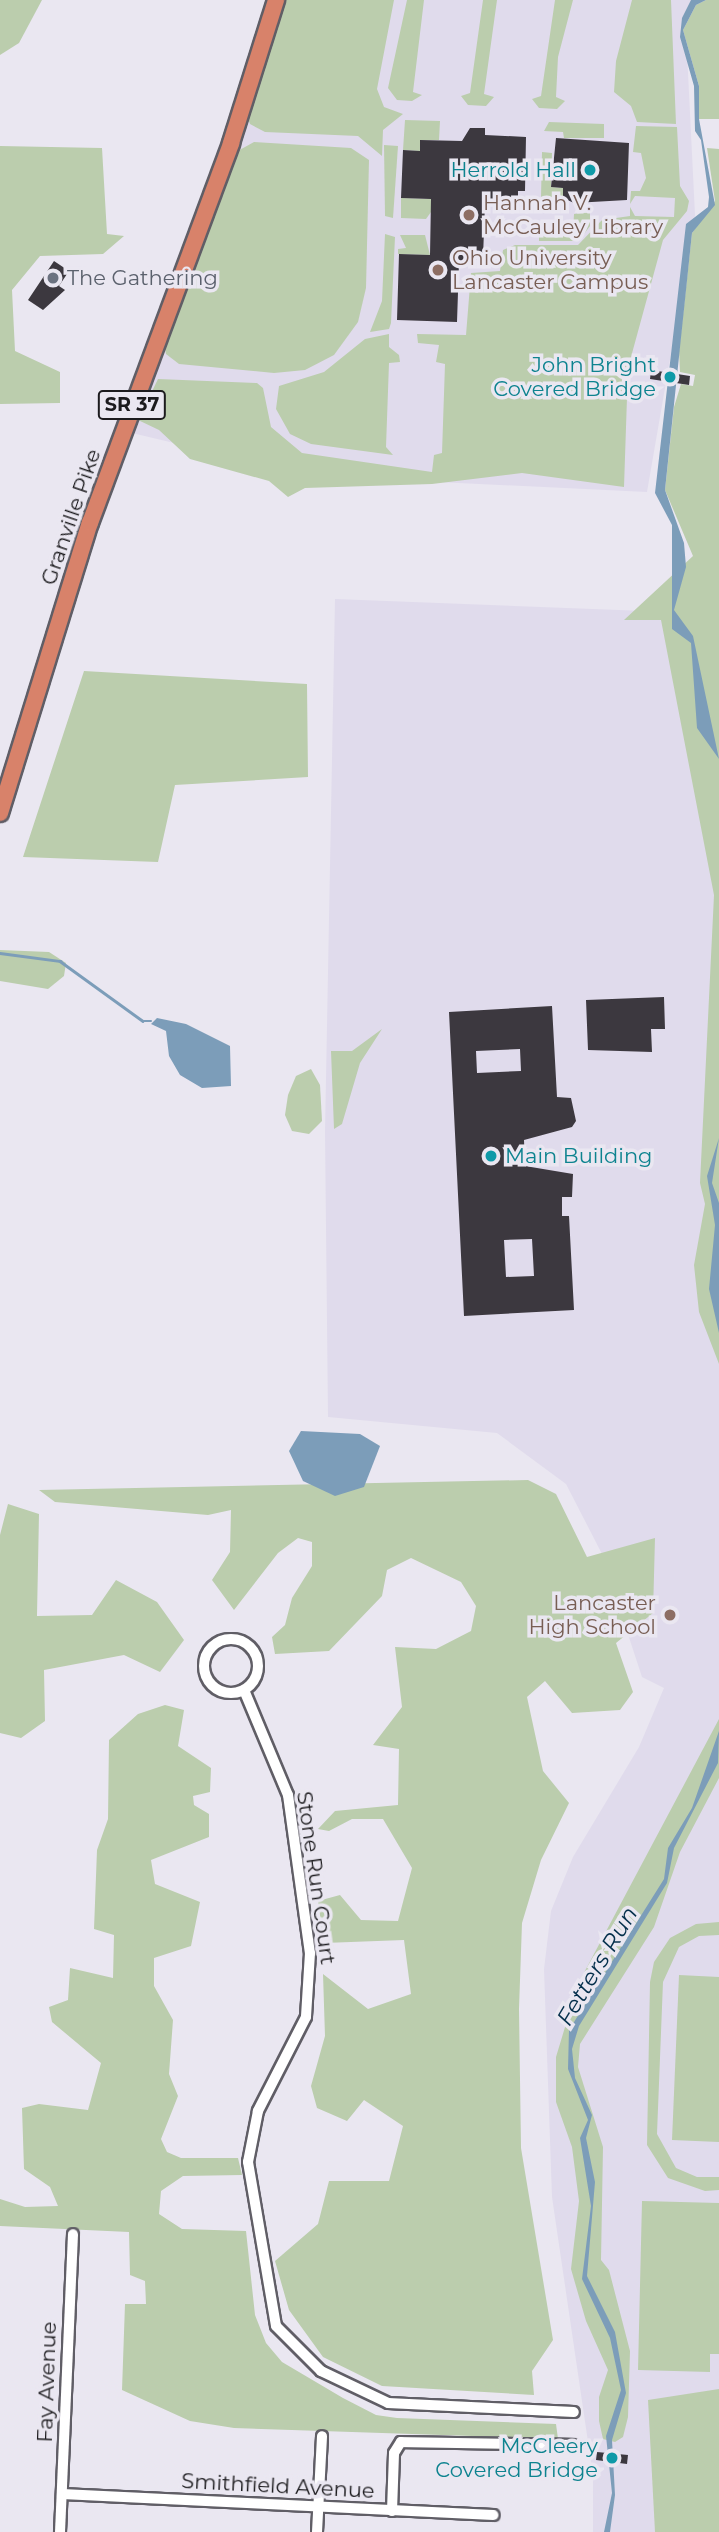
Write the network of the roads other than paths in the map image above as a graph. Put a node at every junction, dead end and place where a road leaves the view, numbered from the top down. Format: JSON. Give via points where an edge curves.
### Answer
{"nodes":[{"id":1,"x":276,"y":0,"type":"edge"},
{"id":2,"x":0,"y":813,"type":"edge"},
{"id":3,"x":244,"y":1690,"type":"junction"},
{"id":4,"x":73,"y":2234,"type":"dead end"},
{"id":5,"x":573,"y":2413,"type":"dead end"},
{"id":6,"x":322,"y":2436,"type":"dead end"},
{"id":7,"x":573,"y":2445,"type":"dead end"},
{"id":8,"x":62,"y":2494,"type":"junction"},
{"id":9,"x":319,"y":2507,"type":"junction"},
{"id":10,"x":392,"y":2511,"type":"junction"},
{"id":11,"x":493,"y":2515,"type":"dead end"},
{"id":12,"x":60,"y":2532,"type":"edge"},
{"id":13,"x":317,"y":2532,"type":"edge"}],
"edges":[{"from":1,"to":2,"type":"highway","name":"Granville Pike","number":"SR 37","via":[[231,143],[90,523]]},
{"from":3,"to":3,"type":"street","via":[[258,1674],[256,1654],[239,1640],[218,1642],[205,1658],[207,1679],[223,1692]]},
{"from":3,"to":5,"type":"street","name":"Stone Run Court","via":[[288,1795],[310,1953],[306,2017],[258,2111],[248,2162],[276,2326],[321,2371],[388,2403]]},
{"from":4,"to":8,"type":"street","name":"Fay Avenue"},
{"from":6,"to":9,"type":"street"},
{"from":7,"to":10,"type":"street","via":[[401,2442],[394,2453]]},
{"from":8,"to":9,"type":"street","name":"Smithfield Avenue"},
{"from":8,"to":12,"type":"street","name":"Fay Avenue"},
{"from":9,"to":10,"type":"street","name":"Smithfield Avenue"},
{"from":9,"to":13,"type":"street"},
{"from":10,"to":11,"type":"street","name":"Smithfield Avenue"}]}
